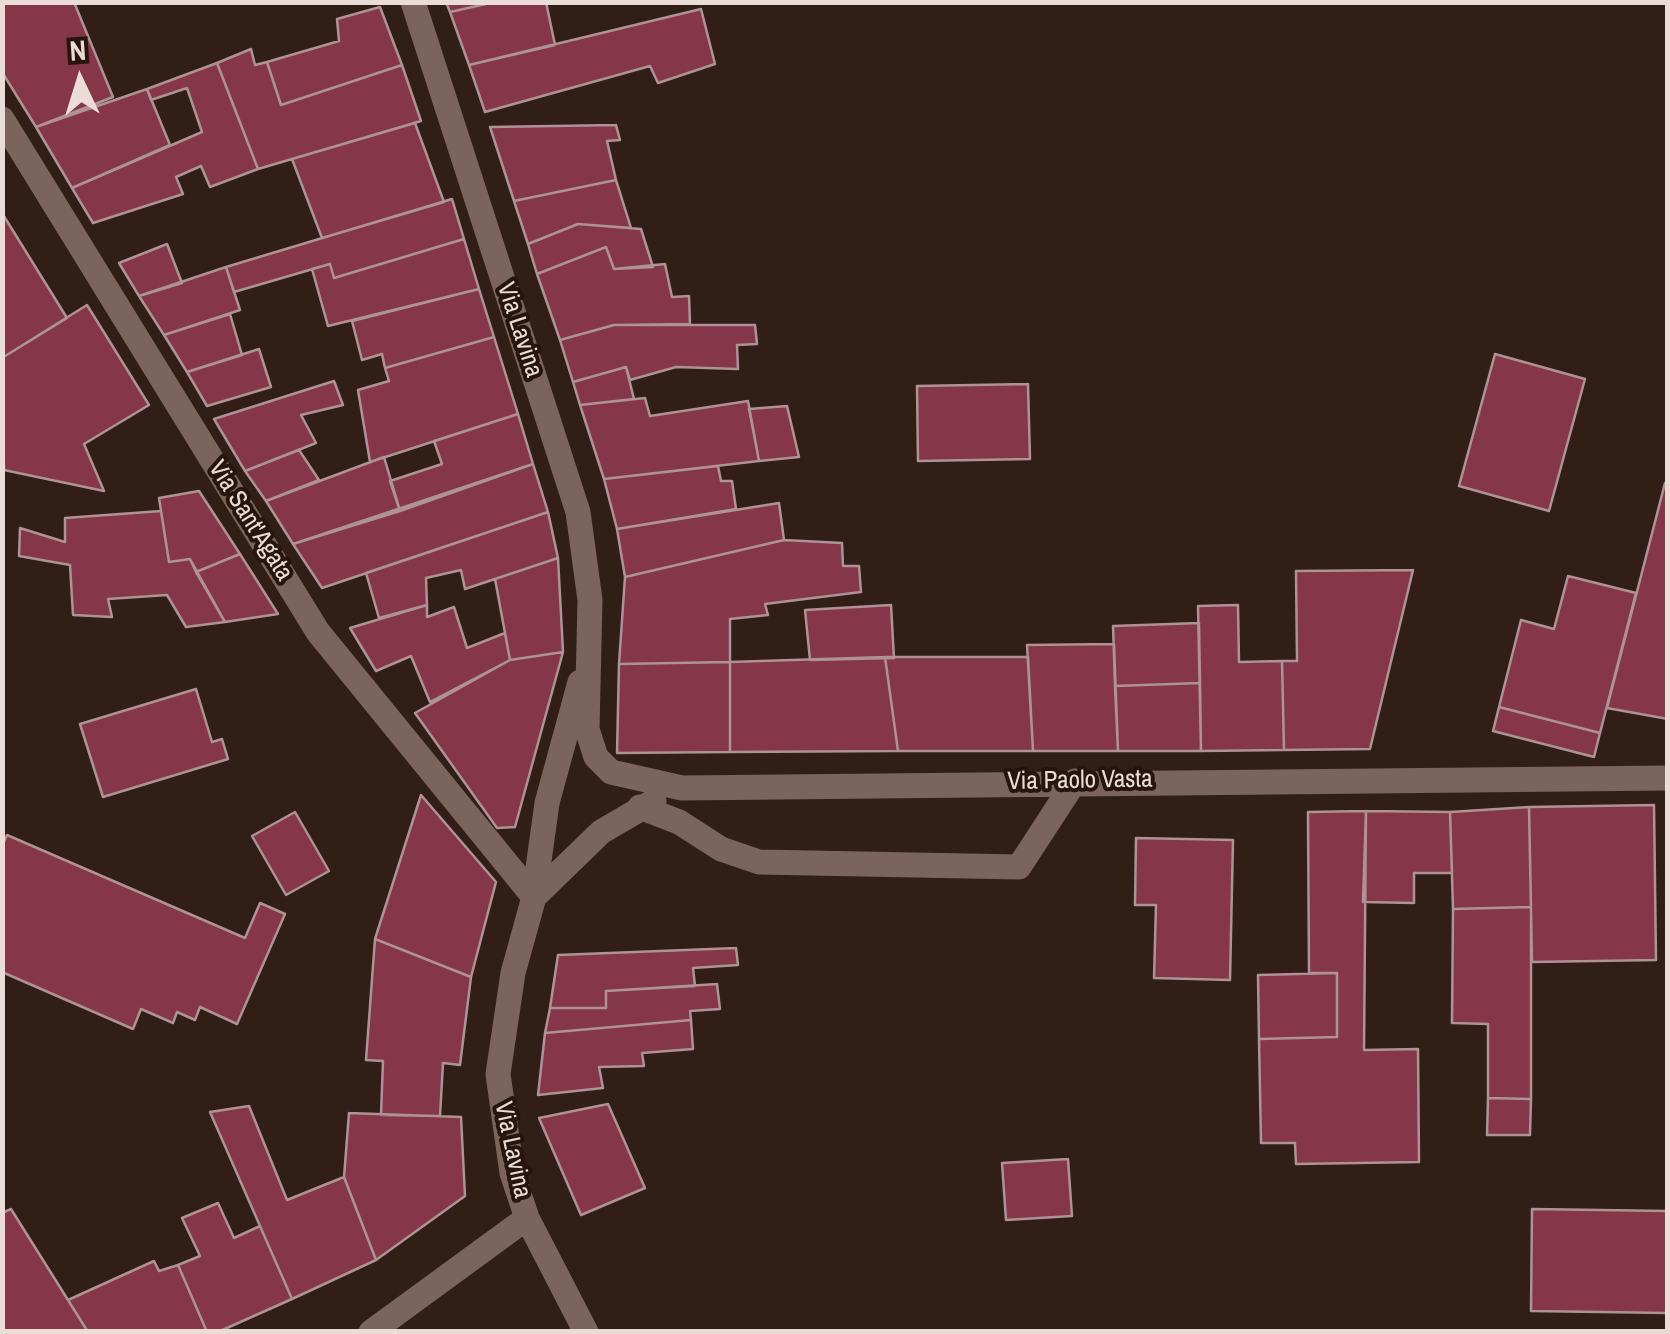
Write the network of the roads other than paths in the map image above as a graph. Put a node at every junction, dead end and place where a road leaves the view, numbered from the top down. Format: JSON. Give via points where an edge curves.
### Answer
{"nodes":[{"id":1,"x":413,"y":2,"type":"edge"},
{"id":2,"x":2,"y":119,"type":"edge"},
{"id":3,"x":587,"y":664,"type":"junction"},
{"id":4,"x":1668,"y":778,"type":"edge"},
{"id":5,"x":1074,"y":781,"type":"junction"},
{"id":6,"x":682,"y":788,"type":"junction"},
{"id":7,"x":640,"y":807,"type":"junction"},
{"id":8,"x":534,"y":897,"type":"junction"},
{"id":9,"x":527,"y":1218,"type":"junction"},
{"id":10,"x":372,"y":1332,"type":"edge"},
{"id":11,"x":586,"y":1332,"type":"edge"}],
"edges":[{"from":1,"to":3,"type":"street","name":"Via Lavina","via":[[578,512],[590,600]]},
{"from":2,"to":8,"type":"street","name":"Via Sant'Agata","via":[[318,632]]},
{"from":3,"to":6,"type":"street","name":"Via Paolo Vasta","via":[[588,728],[596,757],[610,772]]},
{"from":3,"to":8,"type":"street","name":"Via Lavina","via":[[547,803]]},
{"from":4,"to":5,"type":"street","name":"Via Paolo Vasta"},
{"from":5,"to":6,"type":"street","name":"Via Paolo Vasta"},
{"from":5,"to":7,"type":"street","via":[[1019,867],[759,862]]},
{"from":6,"to":7,"type":"street"},
{"from":7,"to":8,"type":"street","via":[[589,842]]},
{"from":8,"to":9,"type":"street","name":"Via Lavina","via":[[513,974],[498,1074],[512,1174]]},
{"from":9,"to":10,"type":"street"},
{"from":9,"to":11,"type":"street","name":"Via Lavina"}]}
